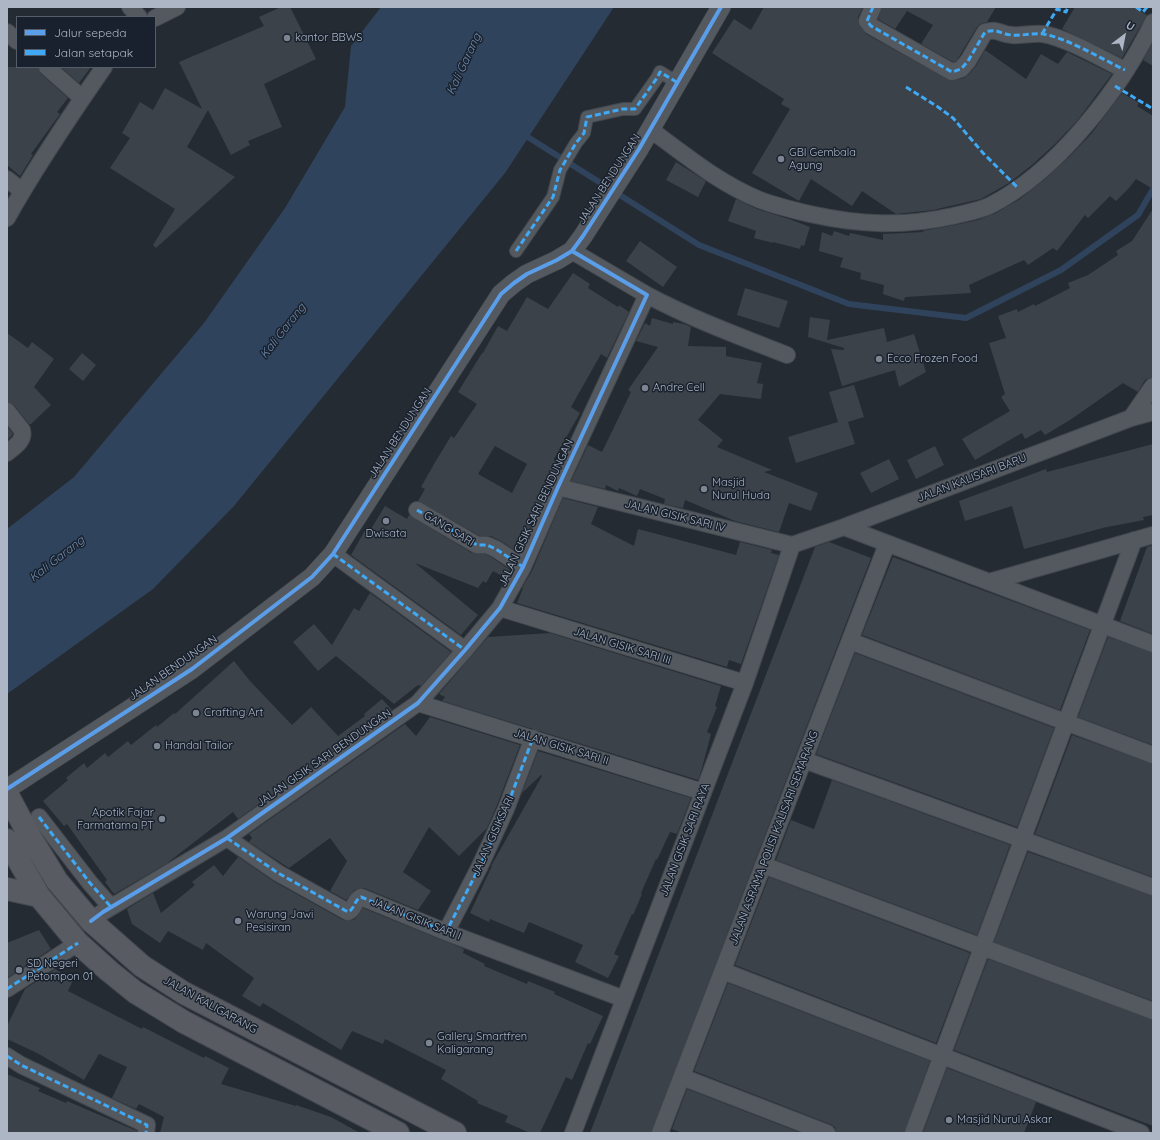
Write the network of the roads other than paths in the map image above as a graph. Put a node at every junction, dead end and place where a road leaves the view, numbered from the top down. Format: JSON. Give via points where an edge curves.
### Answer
{"nodes":[{"id":1,"x":130,"y":7,"type":"edge"},
{"id":2,"x":177,"y":7,"type":"edge"},
{"id":3,"x":721,"y":7,"type":"edge"},
{"id":4,"x":874,"y":7,"type":"edge"},
{"id":5,"x":138,"y":16,"type":"edge"},
{"id":6,"x":156,"y":18,"type":"edge"},
{"id":7,"x":1153,"y":22,"type":"edge"},
{"id":8,"x":7,"y":32,"type":"edge"},
{"id":9,"x":16,"y":39,"type":"edge"},
{"id":10,"x":48,"y":68,"type":"edge"},
{"id":11,"x":103,"y":68,"type":"edge"},
{"id":12,"x":1125,"y":70,"type":"junction"},
{"id":13,"x":678,"y":83,"type":"junction"},
{"id":14,"x":82,"y":98,"type":"junction"},
{"id":15,"x":651,"y":130,"type":"junction"},
{"id":16,"x":7,"y":179,"type":"edge"},
{"id":17,"x":22,"y":191,"type":"junction"},
{"id":18,"x":7,"y":218,"type":"edge"},
{"id":19,"x":516,"y":251,"type":"dead end"},
{"id":20,"x":572,"y":251,"type":"junction"},
{"id":21,"x":647,"y":295,"type":"junction"},
{"id":22,"x":787,"y":355,"type":"dead end"},
{"id":23,"x":1153,"y":386,"type":"edge"},
{"id":24,"x":7,"y":411,"type":"edge"},
{"id":25,"x":1153,"y":412,"type":"edge"},
{"id":26,"x":1131,"y":418,"type":"junction"},
{"id":27,"x":7,"y":453,"type":"edge"},
{"id":28,"x":558,"y":487,"type":"junction"},
{"id":29,"x":417,"y":510,"type":"dead end"},
{"id":30,"x":844,"y":527,"type":"junction"},
{"id":31,"x":1153,"y":535,"type":"edge"},
{"id":32,"x":1134,"y":540,"type":"junction"},
{"id":33,"x":888,"y":544,"type":"junction"},
{"id":34,"x":792,"y":545,"type":"junction"},
{"id":35,"x":333,"y":554,"type":"junction"},
{"id":36,"x":523,"y":567,"type":"junction"},
{"id":37,"x":988,"y":582,"type":"junction"},
{"id":38,"x":500,"y":608,"type":"junction"},
{"id":39,"x":1102,"y":625,"type":"junction"},
{"id":40,"x":850,"y":641,"type":"junction"},
{"id":41,"x":1153,"y":644,"type":"edge"},
{"id":42,"x":465,"y":650,"type":"junction"},
{"id":43,"x":744,"y":683,"type":"junction"},
{"id":44,"x":418,"y":703,"type":"junction"},
{"id":45,"x":1066,"y":722,"type":"junction"},
{"id":46,"x":533,"y":738,"type":"junction"},
{"id":47,"x":1153,"y":755,"type":"edge"},
{"id":48,"x":804,"y":760,"type":"junction"},
{"id":49,"x":7,"y":789,"type":"edge"},
{"id":50,"x":703,"y":792,"type":"junction"},
{"id":51,"x":7,"y":794,"type":"edge"},
{"id":52,"x":39,"y":817,"type":"dead end"},
{"id":53,"x":227,"y":838,"type":"junction"},
{"id":54,"x":1022,"y":839,"type":"junction"},
{"id":55,"x":7,"y":840,"type":"edge"},
{"id":56,"x":764,"y":865,"type":"junction"},
{"id":57,"x":1153,"y":886,"type":"edge"},
{"id":58,"x":7,"y":889,"type":"edge"},
{"id":59,"x":39,"y":896,"type":"junction"},
{"id":60,"x":111,"y":907,"type":"junction"},
{"id":61,"x":91,"y":921,"type":"junction"},
{"id":62,"x":446,"y":932,"type":"junction"},
{"id":63,"x":78,"y":943,"type":"junction"},
{"id":64,"x":982,"y":947,"type":"junction"},
{"id":65,"x":723,"y":971,"type":"junction"},
{"id":66,"x":7,"y":989,"type":"edge"},
{"id":67,"x":624,"y":999,"type":"junction"},
{"id":68,"x":1153,"y":1011,"type":"edge"},
{"id":69,"x":242,"y":1024,"type":"junction"},
{"id":70,"x":233,"y":1048,"type":"junction"},
{"id":71,"x":7,"y":1056,"type":"edge"},
{"id":72,"x":941,"y":1056,"type":"junction"},
{"id":73,"x":682,"y":1077,"type":"junction"},
{"id":74,"x":146,"y":1133,"type":"edge"},
{"id":75,"x":398,"y":1133,"type":"edge"},
{"id":76,"x":455,"y":1133,"type":"edge"},
{"id":77,"x":573,"y":1133,"type":"edge"},
{"id":78,"x":660,"y":1133,"type":"edge"},
{"id":79,"x":827,"y":1133,"type":"edge"},
{"id":80,"x":913,"y":1133,"type":"edge"},
{"id":81,"x":1141,"y":1133,"type":"edge"}],
"edges":[{"from":1,"to":5,"type":"street"},
{"from":2,"to":6,"type":"street"},
{"from":3,"to":13,"type":"street","name":"JALAN BENDUNGAN"},
{"from":4,"to":12,"type":"street","via":[[867,21],[871,26],[952,72],[961,69],[985,32],[993,29],[1013,35],[1050,36]]},
{"from":7,"to":12,"type":"street"},
{"from":8,"to":9,"type":"street"},
{"from":10,"to":14,"type":"street"},
{"from":11,"to":14,"type":"street"},
{"from":12,"to":15,"type":"street","via":[[1068,145],[1018,188],[988,206],[972,212],[903,224],[838,220],[788,209],[759,199],[714,176]]},
{"from":13,"to":15,"type":"street","name":"JALAN BENDUNGAN"},
{"from":13,"to":19,"type":"street","via":[[660,72],[635,108],[587,117],[584,133],[560,170],[553,197]]},
{"from":14,"to":17,"type":"street"},
{"from":15,"to":20,"type":"street","name":"JALAN BENDUNGAN"},
{"from":16,"to":17,"type":"street"},
{"from":17,"to":18,"type":"street"},
{"from":20,"to":21,"type":"street"},
{"from":20,"to":35,"type":"street","name":"JALAN BENDUNGAN","via":[[527,274],[501,294]]},
{"from":21,"to":22,"type":"street","via":[[677,311]]},
{"from":21,"to":28,"type":"street","name":"JALAN GISIK SARI BENDUNGAN"},
{"from":23,"to":26,"type":"street"},
{"from":24,"to":27,"type":"street","via":[[23,434],[19,443]]},
{"from":25,"to":26,"type":"street","name":"JALAN KALISARI BARU"},
{"from":26,"to":30,"type":"street","name":"JALAN KALISARI BARU"},
{"from":28,"to":34,"type":"street","name":"JALAN GISIK SARI IV"},
{"from":28,"to":36,"type":"street","name":"JALAN GISIK SARI BENDUNGAN"},
{"from":29,"to":36,"type":"street","name":"GANG SARI","via":[[477,545],[487,545],[500,551]]},
{"from":30,"to":33,"type":"street"},
{"from":30,"to":34,"type":"street","name":"JALAN KALISARI BARU"},
{"from":31,"to":32,"type":"street"},
{"from":32,"to":37,"type":"street"},
{"from":32,"to":39,"type":"street"},
{"from":33,"to":37,"type":"street"},
{"from":33,"to":40,"type":"street","name":"JALAN ASRAMA POLISI KALISARI SEMARANG"},
{"from":34,"to":43,"type":"street","name":"JALAN GISIK SARI RAYA"},
{"from":35,"to":42,"type":"street"},
{"from":35,"to":49,"type":"street","name":"JALAN BENDUNGAN","via":[[312,577],[192,669]]},
{"from":36,"to":38,"type":"street","name":"JALAN GISIK SARI BENDUNGAN"},
{"from":37,"to":39,"type":"street"},
{"from":38,"to":42,"type":"street","name":"JALAN GISIK SARI BENDUNGAN"},
{"from":38,"to":43,"type":"street","name":"JALAN GISIK SARI III"},
{"from":39,"to":41,"type":"street"},
{"from":39,"to":45,"type":"street"},
{"from":40,"to":45,"type":"street"},
{"from":40,"to":48,"type":"street","name":"JALAN ASRAMA POLISI KALISARI SEMARANG"},
{"from":42,"to":44,"type":"street","name":"JALAN GISIK SARI BENDUNGAN"},
{"from":43,"to":50,"type":"street","name":"JALAN GISIK SARI RAYA"},
{"from":44,"to":46,"type":"street","name":"JALAN GISIK SARI II"},
{"from":44,"to":53,"type":"street","name":"JALAN GISIK SARI BENDUNGAN"},
{"from":45,"to":47,"type":"street"},
{"from":45,"to":54,"type":"street"},
{"from":46,"to":50,"type":"street","name":"JALAN GISIK SARI II"},
{"from":46,"to":62,"type":"street","name":"JALAN GISIKSARI","via":[[506,809]]},
{"from":48,"to":54,"type":"street"},
{"from":48,"to":56,"type":"street","name":"JALAN ASRAMA POLISI KALISARI SEMARANG"},
{"from":50,"to":67,"type":"street","name":"JALAN GISIK SARI RAYA"},
{"from":51,"to":61,"type":"highway","name":"JALAN KALIGARANG","via":[[57,881]]},
{"from":52,"to":60,"type":"street"},
{"from":53,"to":60,"type":"street","name":"JALAN GISIK SARI BENDUNGAN"},
{"from":53,"to":62,"type":"street","name":"JALAN GISIK SARI I","via":[[278,873],[348,912],[361,897]]},
{"from":54,"to":57,"type":"street"},
{"from":54,"to":64,"type":"street"},
{"from":55,"to":59,"type":"highway"},
{"from":56,"to":64,"type":"street"},
{"from":56,"to":65,"type":"street","name":"JALAN ASRAMA POLISI KALISARI SEMARANG"},
{"from":58,"to":59,"type":"highway"},
{"from":59,"to":63,"type":"highway"},
{"from":60,"to":61,"type":"street","name":"JALAN GISIK SARI BENDUNGAN"},
{"from":61,"to":69,"type":"highway","name":"JALAN KALIGARANG","via":[[142,966],[184,993]]},
{"from":62,"to":67,"type":"street","name":"JALAN GISIK SARI I"},
{"from":63,"to":66,"type":"street"},
{"from":63,"to":70,"type":"highway","via":[[135,992]]},
{"from":64,"to":68,"type":"street"},
{"from":64,"to":72,"type":"street"},
{"from":65,"to":72,"type":"street"},
{"from":65,"to":73,"type":"street","name":"JALAN ASRAMA POLISI KALISARI SEMARANG"},
{"from":67,"to":77,"type":"street","name":"JALAN GISIK SARI RAYA"},
{"from":69,"to":70,"type":"highway"},
{"from":69,"to":76,"type":"highway","name":"JALAN KALIGARANG"},
{"from":70,"to":75,"type":"highway"},
{"from":71,"to":74,"type":"street","via":[[147,1125]]},
{"from":72,"to":80,"type":"street"},
{"from":72,"to":81,"type":"street"},
{"from":73,"to":78,"type":"street","name":"JALAN ASRAMA POLISI KALISARI SEMARANG"},
{"from":73,"to":79,"type":"street"}]}
